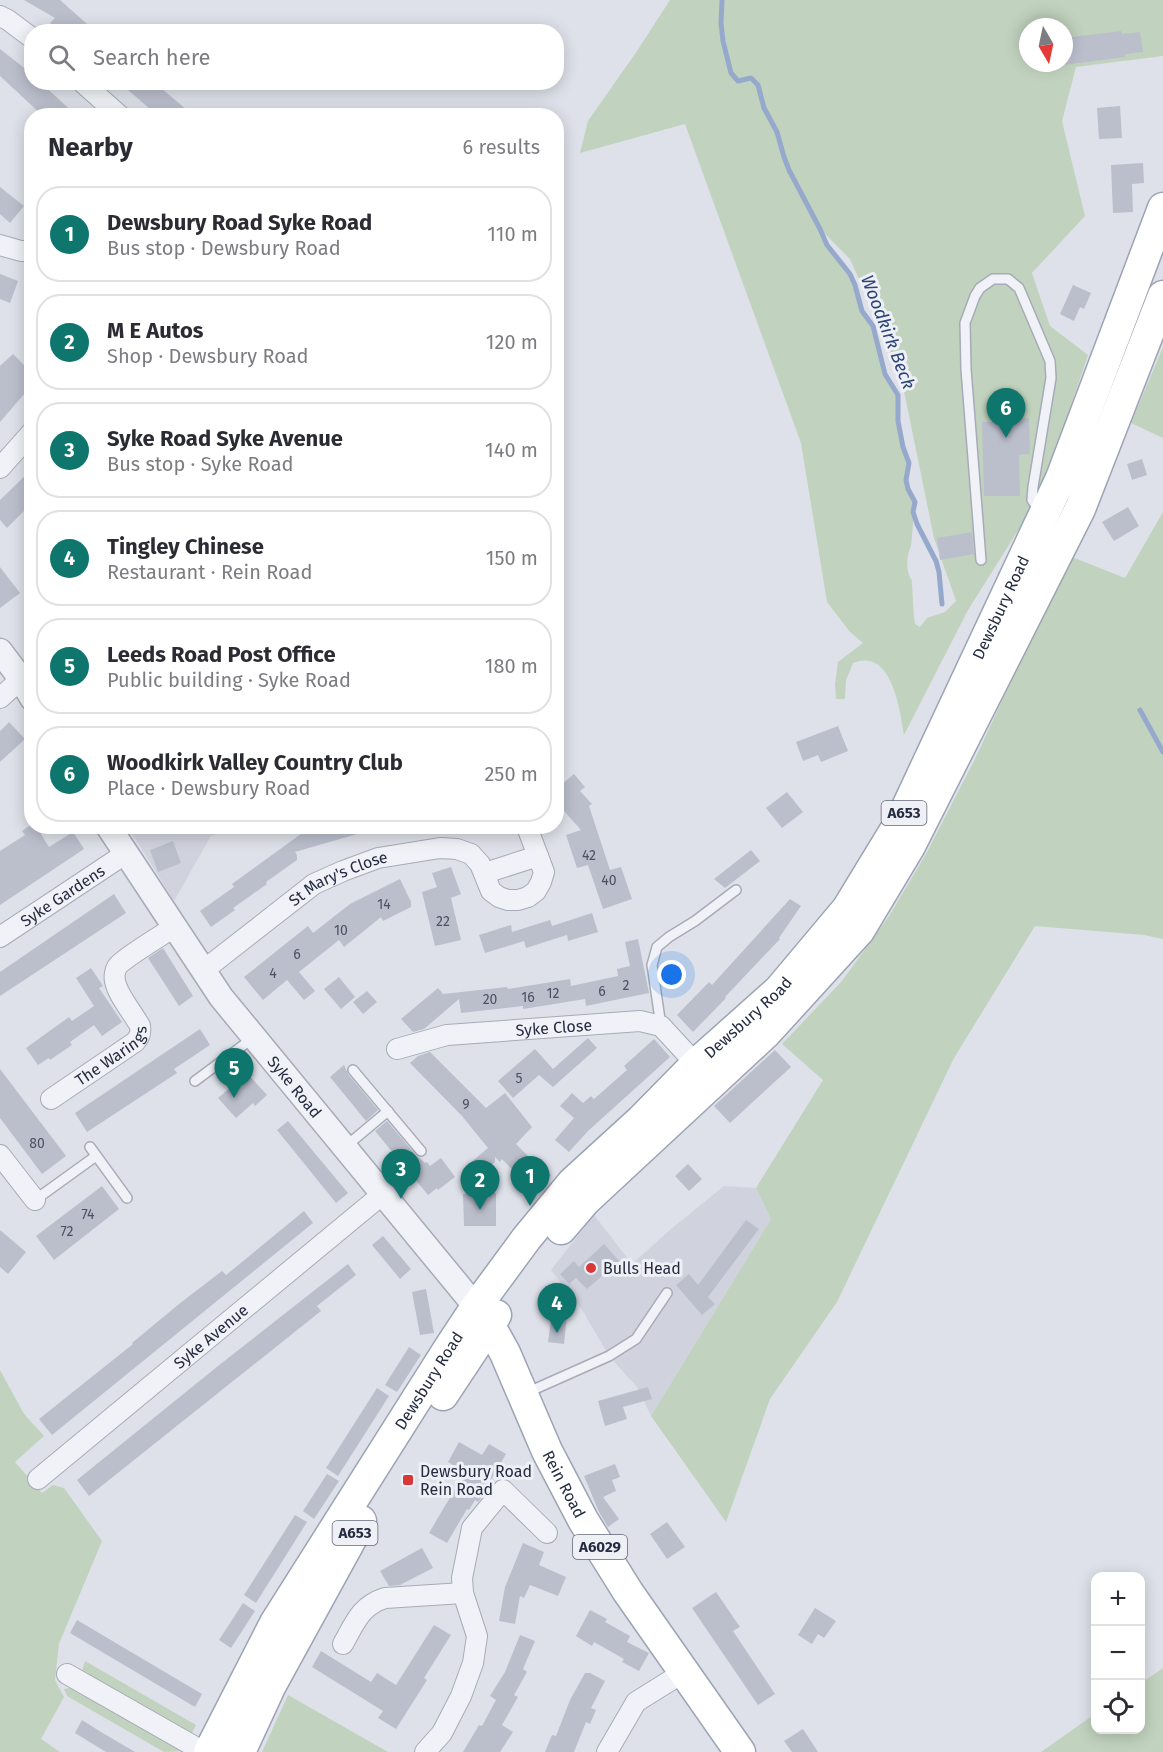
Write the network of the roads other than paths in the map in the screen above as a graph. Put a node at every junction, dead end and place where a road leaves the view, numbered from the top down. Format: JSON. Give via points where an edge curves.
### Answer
{"nodes":[{"id":1,"x":0,"y":16,"type":"edge"},
{"id":2,"x":24,"y":32,"type":"edge"},
{"id":3,"x":91,"y":90,"type":"edge"},
{"id":4,"x":111,"y":108,"type":"edge"},
{"id":5,"x":1163,"y":208,"type":"edge"},
{"id":6,"x":0,"y":245,"type":"edge"},
{"id":7,"x":24,"y":251,"type":"edge"},
{"id":8,"x":1163,"y":296,"type":"edge"},
{"id":9,"x":24,"y":441,"type":"edge"},
{"id":10,"x":0,"y":468,"type":"edge"},
{"id":11,"x":1044,"y":514,"type":"junction"},
{"id":12,"x":981,"y":560,"type":"dead end"},
{"id":13,"x":0,"y":651,"type":"edge"},
{"id":14,"x":24,"y":685,"type":"edge"},
{"id":15,"x":24,"y":689,"type":"edge"},
{"id":16,"x":0,"y":698,"type":"edge"},
{"id":17,"x":113,"y":834,"type":"edge"},
{"id":18,"x":530,"y":834,"type":"edge"},
{"id":19,"x":125,"y":854,"type":"junction"},
{"id":20,"x":538,"y":856,"type":"junction"},
{"id":21,"x":485,"y":873,"type":"junction"},
{"id":22,"x":736,"y":890,"type":"dead end"},
{"id":23,"x":174,"y":927,"type":"junction"},
{"id":24,"x":0,"y":937,"type":"edge"},
{"id":25,"x":204,"y":970,"type":"junction"},
{"id":26,"x":661,"y":1026,"type":"junction"},
{"id":27,"x":255,"y":1036,"type":"junction"},
{"id":28,"x":397,"y":1049,"type":"dead end"},
{"id":29,"x":696,"y":1064,"type":"junction"},
{"id":30,"x":353,"y":1070,"type":"dead end"},
{"id":31,"x":195,"y":1081,"type":"dead end"},
{"id":32,"x":51,"y":1099,"type":"dead end"},
{"id":33,"x":388,"y":1111,"type":"junction"},
{"id":34,"x":90,"y":1147,"type":"dead end"},
{"id":35,"x":345,"y":1147,"type":"junction"},
{"id":36,"x":421,"y":1151,"type":"dead end"},
{"id":37,"x":0,"y":1155,"type":"edge"},
{"id":38,"x":96,"y":1156,"type":"junction"},
{"id":39,"x":384,"y":1194,"type":"junction"},
{"id":40,"x":127,"y":1198,"type":"dead end"},
{"id":41,"x":35,"y":1200,"type":"joint"},
{"id":42,"x":666,"y":1293,"type":"dead end"},
{"id":43,"x":483,"y":1316,"type":"junction"},
{"id":44,"x":524,"y":1394,"type":"junction"},
{"id":45,"x":38,"y":1479,"type":"dead end"},
{"id":46,"x":547,"y":1533,"type":"dead end"},
{"id":47,"x":463,"y":1593,"type":"junction"},
{"id":48,"x":343,"y":1644,"type":"dead end"},
{"id":49,"x":684,"y":1672,"type":"junction"},
{"id":50,"x":67,"y":1674,"type":"dead end"},
{"id":51,"x":204,"y":1752,"type":"edge"},
{"id":52,"x":209,"y":1752,"type":"edge"},
{"id":53,"x":240,"y":1752,"type":"edge"},
{"id":54,"x":425,"y":1752,"type":"edge"},
{"id":55,"x":606,"y":1752,"type":"edge"},
{"id":56,"x":740,"y":1752,"type":"edge"}],
"edges":[{"from":1,"to":2,"type":"street"},
{"from":3,"to":4,"type":"street"},
{"from":5,"to":11,"type":"main road","name":"Dewsbury Road","number":"A653"},
{"from":6,"to":7,"type":"street"},
{"from":8,"to":43,"type":"main road","name":"Dewsbury Road","number":"A653","via":[[1080,509],[910,846],[859,931],[766,1033],[585,1201]]},
{"from":9,"to":10,"type":"street"},
{"from":11,"to":12,"type":"lane","via":[[1032,500],[1051,378],[1050,361],[1019,288],[1008,279],[993,279],[980,288],[965,323]]},
{"from":11,"to":29,"type":"main road","name":"Dewsbury Road","number":"A653","via":[[900,822],[847,909],[778,990]]},
{"from":13,"to":14,"type":"street"},
{"from":15,"to":16,"type":"street"},
{"from":17,"to":19,"type":"street","name":"Syke Road"},
{"from":18,"to":20,"type":"street","name":"St Mary's Close"},
{"from":19,"to":23,"type":"street","name":"Syke Road"},
{"from":19,"to":24,"type":"street","name":"Syke Gardens"},
{"from":20,"to":21,"type":"street"},
{"from":20,"to":21,"type":"street","name":"St Mary's Close","via":[[544,872],[536,891],[528,897],[499,897],[491,891]]},
{"from":21,"to":25,"type":"street","name":"St Mary's Close","via":[[471,854],[457,849],[378,858],[314,884]]},
{"from":22,"to":26,"type":"lane","via":[[657,947],[652,965]]},
{"from":23,"to":25,"type":"street","name":"Syke Road"},
{"from":23,"to":32,"type":"street","name":"The Warings","via":[[126,959],[115,971],[119,991],[141,1026],[140,1037]]},
{"from":25,"to":27,"type":"street","name":"Syke Road","via":[[221,997]]},
{"from":26,"to":28,"type":"street","name":"Syke Close","via":[[639,1022],[447,1035]]},
{"from":26,"to":29,"type":"street"},
{"from":27,"to":31,"type":"lane"},
{"from":27,"to":35,"type":"street","name":"Syke Road"},
{"from":29,"to":43,"type":"main road","name":"Dewsbury Road","number":"A653","via":[[572,1183],[526,1239]]},
{"from":30,"to":33,"type":"lane"},
{"from":33,"to":35,"type":"lane"},
{"from":33,"to":36,"type":"lane"},
{"from":34,"to":38,"type":"lane"},
{"from":35,"to":39,"type":"street","name":"Syke Road"},
{"from":37,"to":41,"type":"street"},
{"from":38,"to":40,"type":"lane"},
{"from":38,"to":41,"type":"lane"},
{"from":39,"to":43,"type":"street","name":"Syke Road"},
{"from":39,"to":45,"type":"street","name":"Syke Avenue"},
{"from":42,"to":44,"type":"lane","via":[[636,1340]]},
{"from":43,"to":44,"type":"main road","name":"Rein Road","number":"A6029"},
{"from":43,"to":52,"type":"main road","name":"Dewsbury Road","number":"A653","via":[[275,1623]]},
{"from":43,"to":53,"type":"main road","name":"Dewsbury Road","number":"A653","via":[[373,1500],[271,1685]]},
{"from":44,"to":49,"type":"main road","name":"Rein Road","number":"A6029","via":[[547,1451],[583,1520]]},
{"from":46,"to":47,"type":"street","via":[[502,1490],[472,1528],[462,1578]]},
{"from":47,"to":48,"type":"street","via":[[372,1602],[362,1611]]},
{"from":47,"to":54,"type":"street","via":[[477,1636],[473,1663],[442,1733]]},
{"from":49,"to":55,"type":"street","via":[[636,1702]]},
{"from":49,"to":56,"type":"main road","name":"Rein Road","number":"A6029"},
{"from":50,"to":51,"type":"street"}]}
